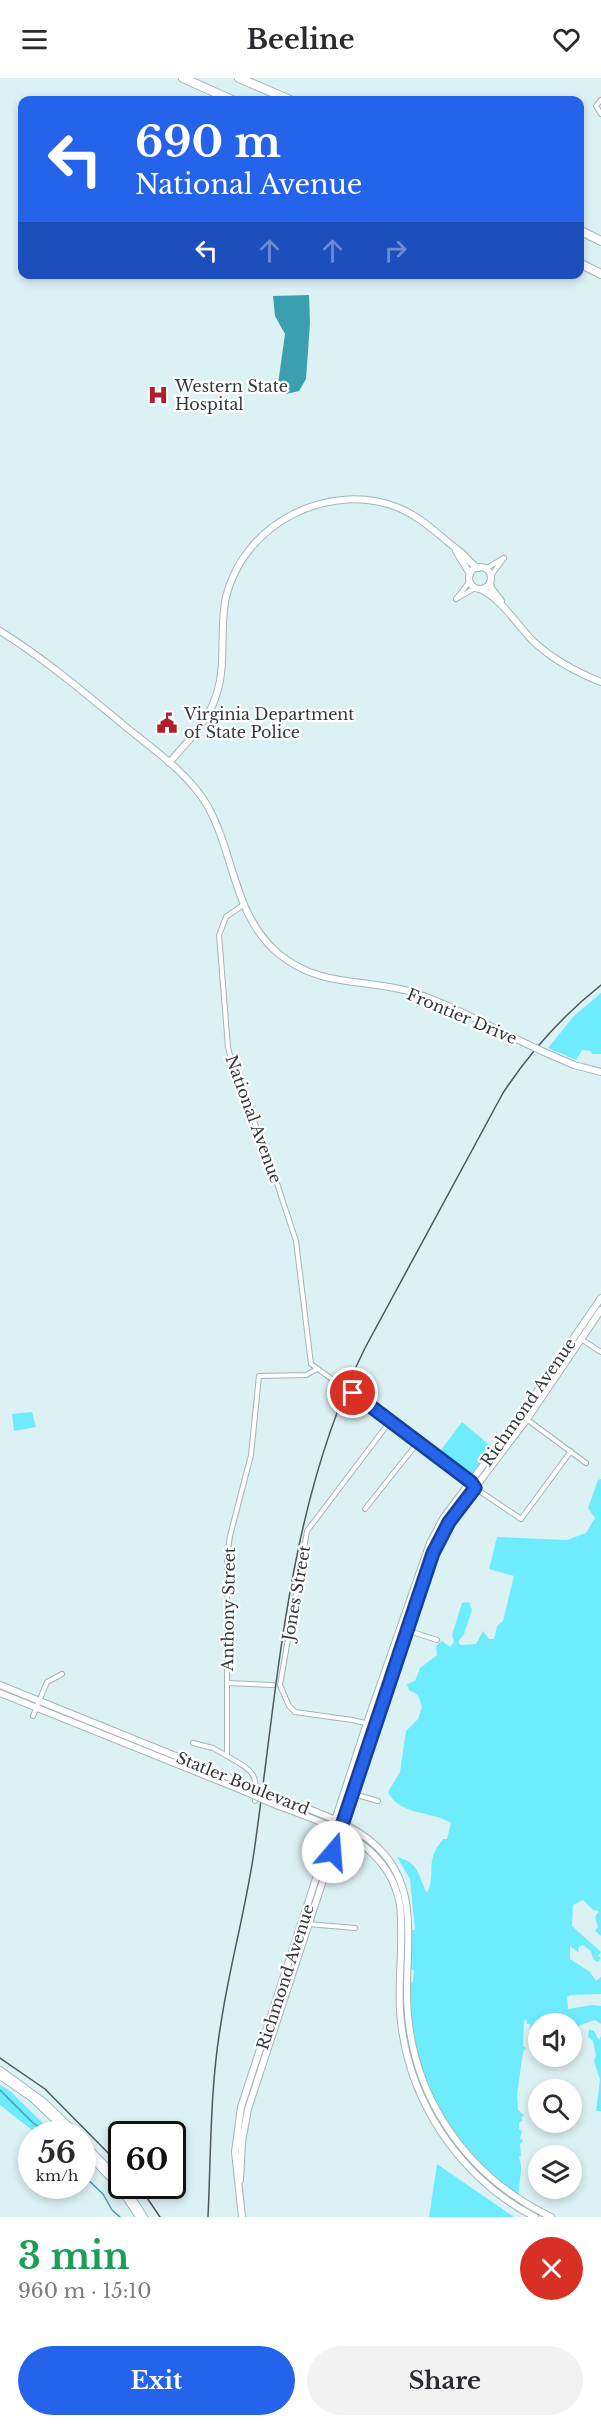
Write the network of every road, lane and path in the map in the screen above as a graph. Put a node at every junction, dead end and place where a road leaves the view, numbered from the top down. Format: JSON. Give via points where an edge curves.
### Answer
{"nodes":[{"id":1,"x":183,"y":78,"type":"edge"},
{"id":2,"x":239,"y":78,"type":"edge"},
{"id":3,"x":223,"y":96,"type":"edge"},
{"id":4,"x":281,"y":96,"type":"edge"},
{"id":5,"x":601,"y":100,"type":"edge"},
{"id":6,"x":601,"y":114,"type":"edge"},
{"id":7,"x":584,"y":232,"type":"edge"},
{"id":8,"x":601,"y":241,"type":"edge"},
{"id":9,"x":584,"y":266,"type":"edge"},
{"id":10,"x":601,"y":274,"type":"edge"},
{"id":11,"x":454,"y":548,"type":"junction"},
{"id":12,"x":482,"y":568,"type":"junction"},
{"id":13,"x":470,"y":578,"type":"junction"},
{"id":14,"x":490,"y":579,"type":"junction"},
{"id":15,"x":478,"y":588,"type":"junction"},
{"id":16,"x":501,"y":605,"type":"junction"},
{"id":17,"x":0,"y":631,"type":"edge"},
{"id":18,"x":601,"y":682,"type":"edge"},
{"id":19,"x":169,"y":763,"type":"junction"},
{"id":20,"x":243,"y":905,"type":"junction"},
{"id":21,"x":601,"y":1072,"type":"edge"},
{"id":22,"x":601,"y":1298,"type":"edge"},
{"id":23,"x":601,"y":1310,"type":"edge"},
{"id":24,"x":579,"y":1336,"type":"junction"},
{"id":25,"x":601,"y":1352,"type":"edge"},
{"id":26,"x":317,"y":1369,"type":"junction"},
{"id":27,"x":336,"y":1382,"type":"dead end"},
{"id":28,"x":353,"y":1393,"type":"dead end"},
{"id":29,"x":524,"y":1417,"type":"junction"},
{"id":30,"x":391,"y":1420,"type":"junction"},
{"id":31,"x":418,"y":1441,"type":"junction"},
{"id":32,"x":571,"y":1451,"type":"junction"},
{"id":33,"x":586,"y":1463,"type":"dead end"},
{"id":34,"x":473,"y":1485,"type":"junction"},
{"id":35,"x":365,"y":1509,"type":"dead end"},
{"id":36,"x":403,"y":1629,"type":"junction"},
{"id":37,"x":437,"y":1640,"type":"dead end"},
{"id":38,"x":62,"y":1674,"type":"dead end"},
{"id":39,"x":227,"y":1683,"type":"junction"},
{"id":40,"x":0,"y":1685,"type":"edge"},
{"id":41,"x":273,"y":1685,"type":"dead end"},
{"id":42,"x":0,"y":1693,"type":"edge"},
{"id":43,"x":38,"y":1704,"type":"junction"},
{"id":44,"x":33,"y":1716,"type":"dead end"},
{"id":45,"x":370,"y":1724,"type":"junction"},
{"id":46,"x":192,"y":1743,"type":"dead end"},
{"id":47,"x":227,"y":1756,"type":"junction"},
{"id":48,"x":245,"y":1788,"type":"junction"},
{"id":49,"x":349,"y":1793,"type":"junction"},
{"id":50,"x":255,"y":1801,"type":"dead end"},
{"id":51,"x":378,"y":1801,"type":"dead end"},
{"id":52,"x":338,"y":1826,"type":"junction"},
{"id":53,"x":306,"y":1924,"type":"junction"},
{"id":54,"x":355,"y":1928,"type":"dead end"},
{"id":55,"x":0,"y":2070,"type":"edge"},
{"id":56,"x":0,"y":2076,"type":"edge"},
{"id":57,"x":56,"y":2121,"type":"edge"},
{"id":58,"x":63,"y":2121,"type":"edge"},
{"id":59,"x":96,"y":2156,"type":"edge"},
{"id":60,"x":96,"y":2163,"type":"edge"},
{"id":61,"x":108,"y":2168,"type":"edge"},
{"id":62,"x":133,"y":2199,"type":"edge"},
{"id":63,"x":139,"y":2217,"type":"edge"},
{"id":64,"x":144,"y":2217,"type":"edge"},
{"id":65,"x":242,"y":2217,"type":"edge"},
{"id":66,"x":536,"y":2217,"type":"edge"},
{"id":67,"x":551,"y":2217,"type":"edge"}],
"edges":[{"from":1,"to":3,"type":"highway"},
{"from":2,"to":4,"type":"highway"},
{"from":5,"to":6,"type":"street","via":[[596,106]]},
{"from":7,"to":8,"type":"highway"},
{"from":9,"to":10,"type":"highway"},
{"from":11,"to":12,"type":"main road"},
{"from":11,"to":13,"type":"main road"},
{"from":11,"to":19,"type":"main road","via":[[418,517],[391,505],[361,499],[324,502],[293,513],[269,529],[253,544],[230,583],[213,705]]},
{"from":12,"to":13,"type":"main road"},
{"from":12,"to":14,"type":"main road"},
{"from":12,"to":14,"type":"street","via":[[504,558]]},
{"from":13,"to":15,"type":"main road"},
{"from":13,"to":15,"type":"street","via":[[456,598]]},
{"from":14,"to":15,"type":"main road","via":[[487,586]]},
{"from":14,"to":16,"type":"main road"},
{"from":15,"to":16,"type":"main road"},
{"from":16,"to":18,"type":"main road","via":[[549,655]]},
{"from":17,"to":19,"type":"main road","via":[[62,674]]},
{"from":19,"to":20,"type":"main road","via":[[194,787],[213,817]]},
{"from":20,"to":21,"type":"main road","name":"Frontier Drive","bridge":true,"via":[[268,944],[310,973],[417,994],[574,1065]]},
{"from":20,"to":26,"type":"street","name":"National Avenue","via":[[226,916],[219,935],[228,1047],[296,1241],[311,1365]]},
{"from":22,"to":24,"type":"main road","name":"Richmond Avenue"},
{"from":23,"to":24,"type":"main road","name":"Richmond Avenue"},
{"from":24,"to":25,"type":"street"},
{"from":24,"to":29,"type":"main road","name":"Richmond Avenue"},
{"from":26,"to":27,"type":"street"},
{"from":26,"to":39,"type":"street","name":"Anthony Street","via":[[306,1375],[259,1376],[251,1455],[228,1548]]},
{"from":28,"to":30,"type":"street"},
{"from":29,"to":32,"type":"street"},
{"from":29,"to":34,"type":"main road","name":"Richmond Avenue"},
{"from":30,"to":31,"type":"street"},
{"from":30,"to":45,"type":"street","name":"Jones Street","via":[[308,1527],[280,1685],[295,1712]]},
{"from":31,"to":34,"type":"street"},
{"from":31,"to":35,"type":"street"},
{"from":32,"to":33,"type":"street"},
{"from":32,"to":34,"type":"street","via":[[521,1519]]},
{"from":34,"to":36,"type":"main road","name":"Richmond Avenue","via":[[438,1541]]},
{"from":36,"to":37,"type":"street"},
{"from":36,"to":45,"type":"main road","name":"Richmond Avenue"},
{"from":38,"to":43,"type":"street","via":[[49,1679]]},
{"from":39,"to":41,"type":"street"},
{"from":39,"to":47,"type":"street","name":"Anthony Street"},
{"from":40,"to":43,"type":"main road","name":"Statler Boulevard"},
{"from":42,"to":43,"type":"main road","name":"Statler Boulevard"},
{"from":43,"to":44,"type":"street"},
{"from":43,"to":48,"type":"main road","name":"Statler Boulevard"},
{"from":45,"to":49,"type":"main road","name":"Richmond Avenue"},
{"from":46,"to":47,"type":"street"},
{"from":47,"to":50,"type":"street","via":[[255,1777]]},
{"from":48,"to":52,"type":"main road","name":"Statler Boulevard","bridge":true,"via":[[277,1797]]},
{"from":48,"to":52,"type":"main road","name":"Statler Boulevard","bridge":true,"via":[[276,1805]]},
{"from":49,"to":51,"type":"street"},
{"from":49,"to":52,"type":"main road","name":"Richmond Avenue"},
{"from":52,"to":53,"type":"main road","name":"Richmond Avenue"},
{"from":52,"to":66,"type":"main road","name":"Statler Boulevard","via":[[378,1857],[397,1892],[401,1919],[402,2028],[410,2066],[428,2110],[474,2173],[502,2197]]},
{"from":52,"to":67,"type":"main road","name":"Statler Boulevard","via":[[379,1848],[403,1887],[408,1919],[409,2029],[418,2069],[435,2108],[480,2169],[512,2195]]},
{"from":53,"to":54,"type":"street"},
{"from":53,"to":65,"type":"main road","name":"Richmond Avenue","via":[[248,2109],[239,2186]]},
{"from":55,"to":58,"type":"main road"},
{"from":56,"to":57,"type":"main road"},
{"from":59,"to":61,"type":"main road"},
{"from":60,"to":63,"type":"main road","via":[[120,2188]]},
{"from":62,"to":64,"type":"main road"}]}
